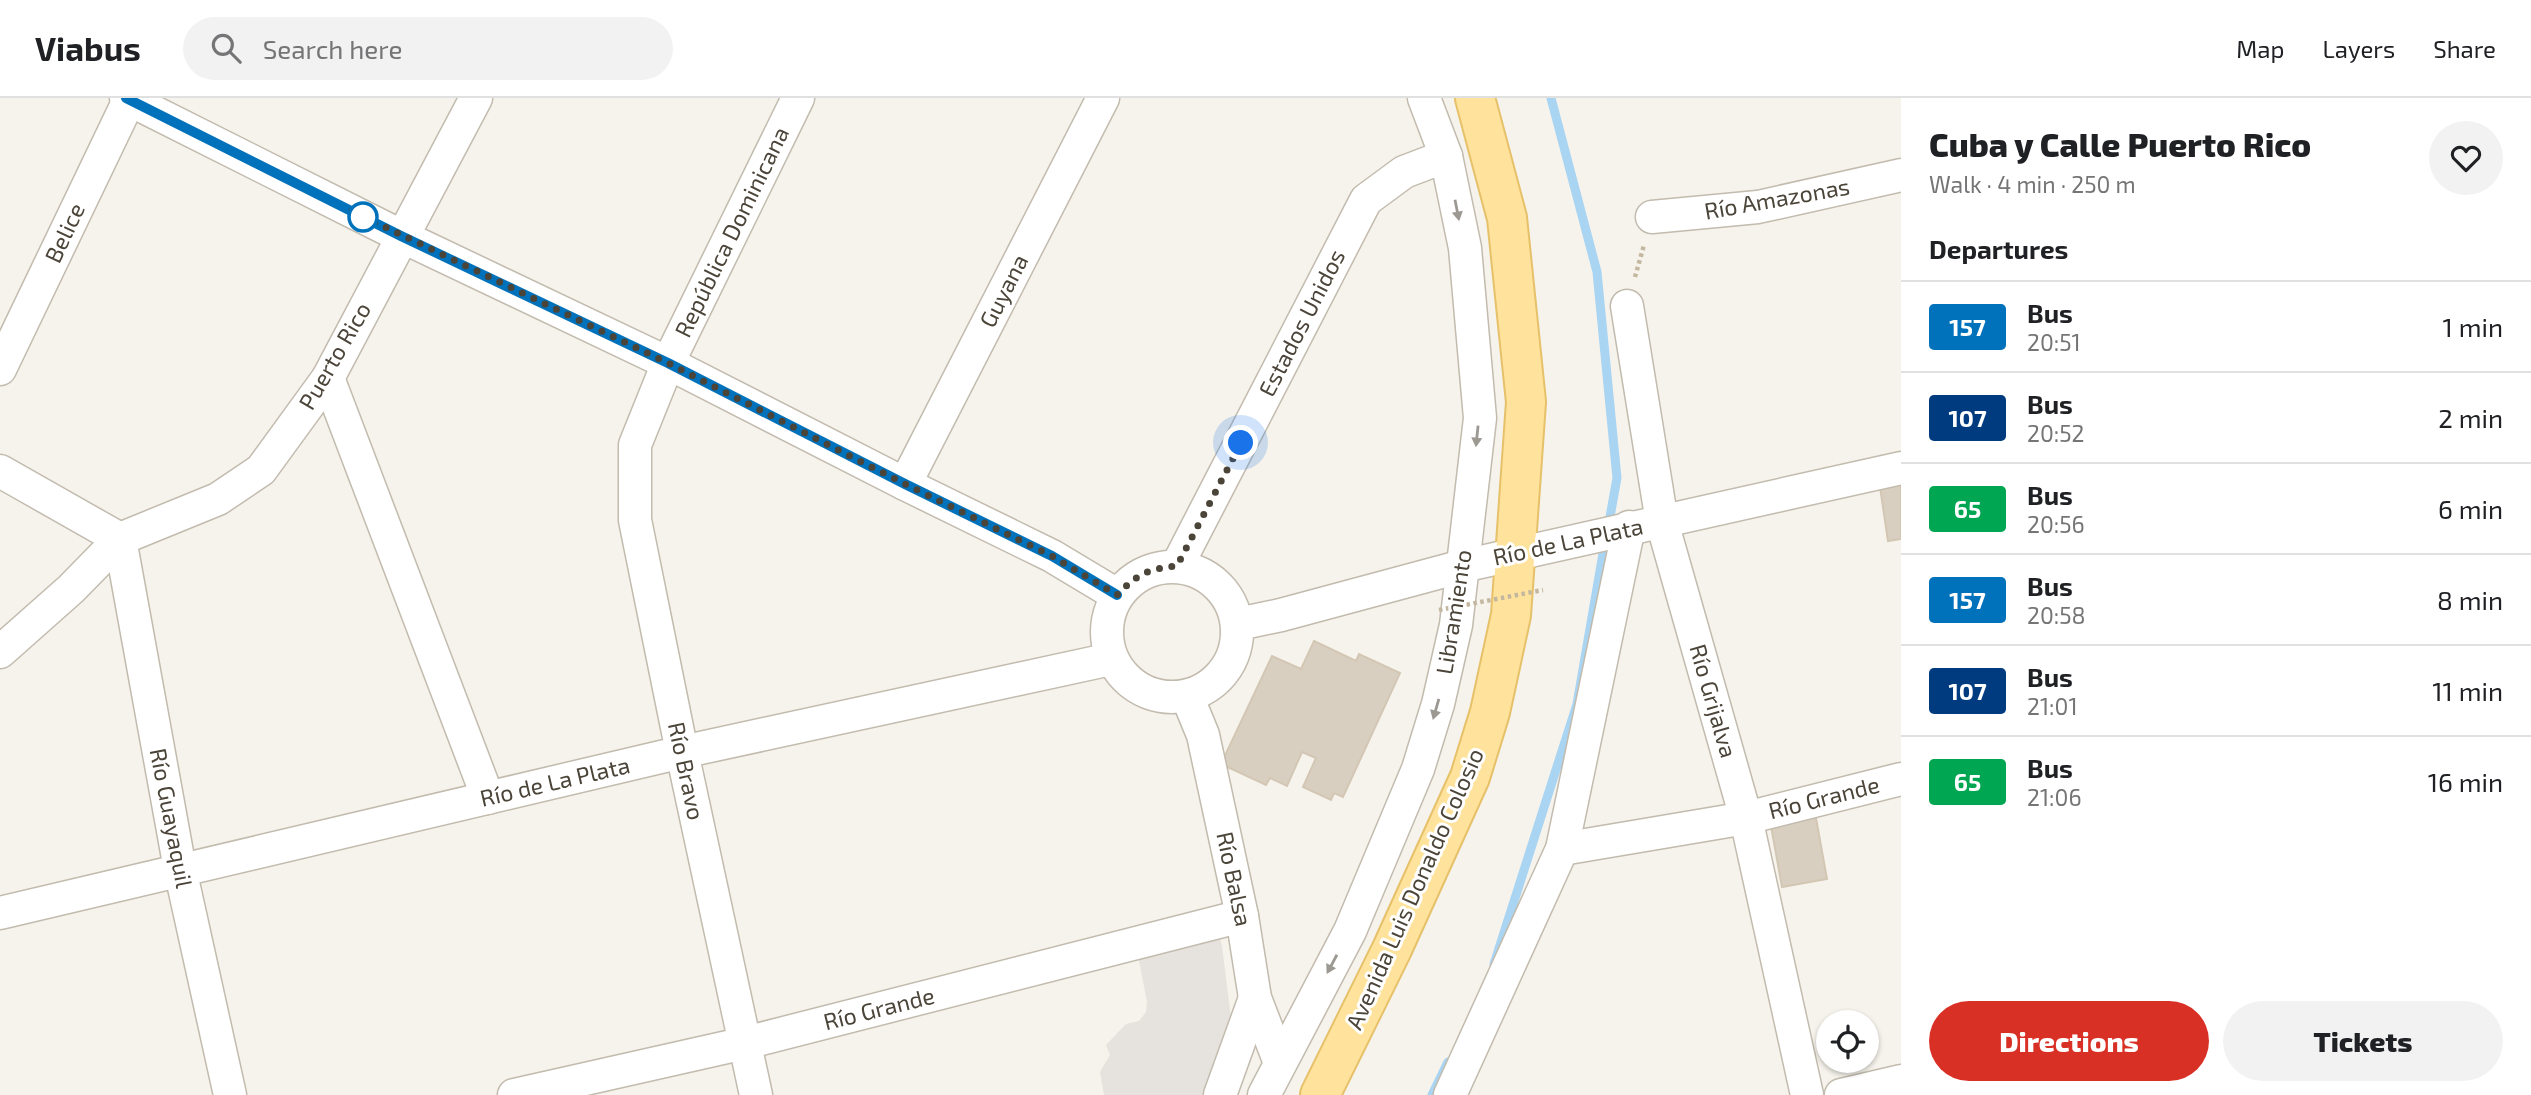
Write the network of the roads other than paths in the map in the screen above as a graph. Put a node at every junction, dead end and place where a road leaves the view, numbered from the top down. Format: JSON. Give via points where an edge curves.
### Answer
{"nodes":[{"id":1,"x":128,"y":98,"type":"edge"},
{"id":2,"x":475,"y":98,"type":"edge"},
{"id":3,"x":798,"y":98,"type":"edge"},
{"id":4,"x":1103,"y":98,"type":"edge"},
{"id":5,"x":1424,"y":98,"type":"edge"},
{"id":6,"x":1475,"y":98,"type":"edge"},
{"id":7,"x":1446,"y":156,"type":"junction"},
{"id":8,"x":1901,"y":175,"type":"edge"},
{"id":9,"x":1652,"y":217,"type":"road end"},
{"id":10,"x":401,"y":236,"type":"junction"},
{"id":11,"x":1627,"y":306,"type":"road end"},
{"id":12,"x":668,"y":363,"type":"junction"},
{"id":13,"x":0,"y":369,"type":"edge"},
{"id":14,"x":328,"y":378,"type":"junction"},
{"id":15,"x":635,"y":445,"type":"joint"},
{"id":16,"x":1901,"y":468,"type":"edge"},
{"id":17,"x":0,"y":471,"type":"edge"},
{"id":18,"x":905,"y":484,"type":"junction"},
{"id":19,"x":1662,"y":522,"type":"junction"},
{"id":20,"x":1624,"y":528,"type":"junction"},
{"id":21,"x":120,"y":538,"type":"junction"},
{"id":22,"x":1517,"y":553,"type":"junction"},
{"id":23,"x":1177,"y":566,"type":"junction"},
{"id":24,"x":1463,"y":566,"type":"junction"},
{"id":25,"x":1117,"y":595,"type":"junction"},
{"id":26,"x":1238,"y":624,"type":"junction"},
{"id":27,"x":0,"y":652,"type":"edge"},
{"id":28,"x":1111,"y":659,"type":"junction"},
{"id":29,"x":1186,"y":696,"type":"junction"},
{"id":30,"x":682,"y":752,"type":"junction"},
{"id":31,"x":1901,"y":779,"type":"edge"},
{"id":32,"x":488,"y":798,"type":"junction"},
{"id":33,"x":1746,"y":818,"type":"junction"},
{"id":34,"x":1562,"y":849,"type":"junction"},
{"id":35,"x":180,"y":869,"type":"junction"},
{"id":36,"x":0,"y":913,"type":"edge"},
{"id":37,"x":1242,"y":916,"type":"junction"},
{"id":38,"x":1350,"y":931,"type":"junction"},
{"id":39,"x":1392,"y":949,"type":"junction"},
{"id":40,"x":1255,"y":998,"type":"junction"},
{"id":41,"x":745,"y":1043,"type":"junction"},
{"id":42,"x":1280,"y":1063,"type":"junction"},
{"id":43,"x":1901,"y":1081,"type":"edge"},
{"id":44,"x":230,"y":1095,"type":"edge"},
{"id":45,"x":514,"y":1095,"type":"edge"},
{"id":46,"x":756,"y":1095,"type":"edge"},
{"id":47,"x":1220,"y":1095,"type":"edge"},
{"id":48,"x":1264,"y":1095,"type":"edge"},
{"id":49,"x":1320,"y":1095,"type":"edge"},
{"id":50,"x":1450,"y":1095,"type":"edge"},
{"id":51,"x":1807,"y":1095,"type":"edge"},
{"id":52,"x":1841,"y":1095,"type":"edge"}],
"edges":[{"from":1,"to":10,"type":"street"},
{"from":1,"to":13,"type":"street","name":"Belice"},
{"from":2,"to":10,"type":"street","name":"Puerto Rico"},
{"from":3,"to":12,"type":"street","name":"República Dominicana"},
{"from":4,"to":18,"type":"street","name":"Guyana"},
{"from":5,"to":7,"type":"street","name":"Libramiento"},
{"from":6,"to":22,"type":"main road","name":"Avenida Luis Donaldo Colosio","via":[[1507,218],[1526,402]]},
{"from":7,"to":23,"type":"street","name":"Estados Unidos","via":[[1404,172],[1366,200]]},
{"from":7,"to":24,"type":"street","name":"Libramiento","one_way":true,"via":[[1465,248],[1479,418]]},
{"from":8,"to":9,"type":"street","name":"Río Amazonas","via":[[1758,207]]},
{"from":10,"to":12,"type":"street"},
{"from":10,"to":14,"type":"street","name":"Puerto Rico"},
{"from":11,"to":19,"type":"street","name":"Río Grijalva"},
{"from":12,"to":15,"type":"street","name":"República Dominicana"},
{"from":12,"to":18,"type":"street"},
{"from":14,"to":21,"type":"street","name":"Puerto Rico","via":[[261,470],[218,499]]},
{"from":14,"to":32,"type":"street"},
{"from":15,"to":30,"type":"street","name":"Río Bravo","via":[[635,520]]},
{"from":16,"to":19,"type":"street","name":"Río de La Plata"},
{"from":17,"to":21,"type":"street"},
{"from":18,"to":25,"type":"street","via":[[1052,556]]},
{"from":19,"to":20,"type":"street","name":"Río de La Plata"},
{"from":19,"to":33,"type":"street","name":"Río Grijalva"},
{"from":20,"to":22,"type":"street","name":"Río de La Plata"},
{"from":20,"to":34,"type":"street"},
{"from":21,"to":27,"type":"street"},
{"from":21,"to":35,"type":"street","name":"Río Guayaquil"},
{"from":22,"to":24,"type":"street","name":"Río de La Plata"},
{"from":22,"to":39,"type":"main road","name":"Avenida Luis Donaldo Colosio","via":[[1511,615],[1470,777]]},
{"from":23,"to":25,"type":"street","via":[[1154,568],[1133,578]]},
{"from":23,"to":26,"type":"street","via":[[1206,575],[1227,596]]},
{"from":24,"to":26,"type":"street","name":"Río de La Plata"},
{"from":24,"to":38,"type":"street","name":"Libramiento","one_way":true,"via":[[1456,625],[1418,769]]},
{"from":25,"to":28,"type":"street","via":[[1108,615],[1106,638]]},
{"from":26,"to":29,"type":"street","via":[[1231,662],[1205,690]]},
{"from":28,"to":29,"type":"street","via":[[1124,678],[1143,691],[1164,698]]},
{"from":28,"to":30,"type":"street","name":"Río de La Plata"},
{"from":29,"to":37,"type":"street","name":"Río Balsa","via":[[1203,735]]},
{"from":30,"to":32,"type":"street","name":"Río de La Plata"},
{"from":30,"to":41,"type":"street","name":"Río Bravo"},
{"from":31,"to":33,"type":"street","name":"Río Grande"},
{"from":32,"to":35,"type":"street","name":"Río de La Plata"},
{"from":33,"to":34,"type":"street","name":"Río Grande"},
{"from":33,"to":51,"type":"street","name":"Río Grijalva"},
{"from":34,"to":50,"type":"street"},
{"from":35,"to":36,"type":"street","name":"Río de La Plata"},
{"from":35,"to":44,"type":"street","name":"Río Guayaquil"},
{"from":37,"to":40,"type":"street","name":"Río Balsa"},
{"from":37,"to":41,"type":"street","name":"Río Grande"},
{"from":38,"to":39,"type":"street"},
{"from":38,"to":42,"type":"street","name":"Libramiento","one_way":true},
{"from":39,"to":49,"type":"main road","name":"Avenida Luis Donaldo Colosio"},
{"from":40,"to":42,"type":"street","name":"Río Balsa"},
{"from":40,"to":47,"type":"street"},
{"from":41,"to":45,"type":"street","name":"Río Grande"},
{"from":41,"to":46,"type":"street","name":"Río Bravo"},
{"from":42,"to":48,"type":"street","name":"Libramiento"},
{"from":43,"to":52,"type":"street"}]}
